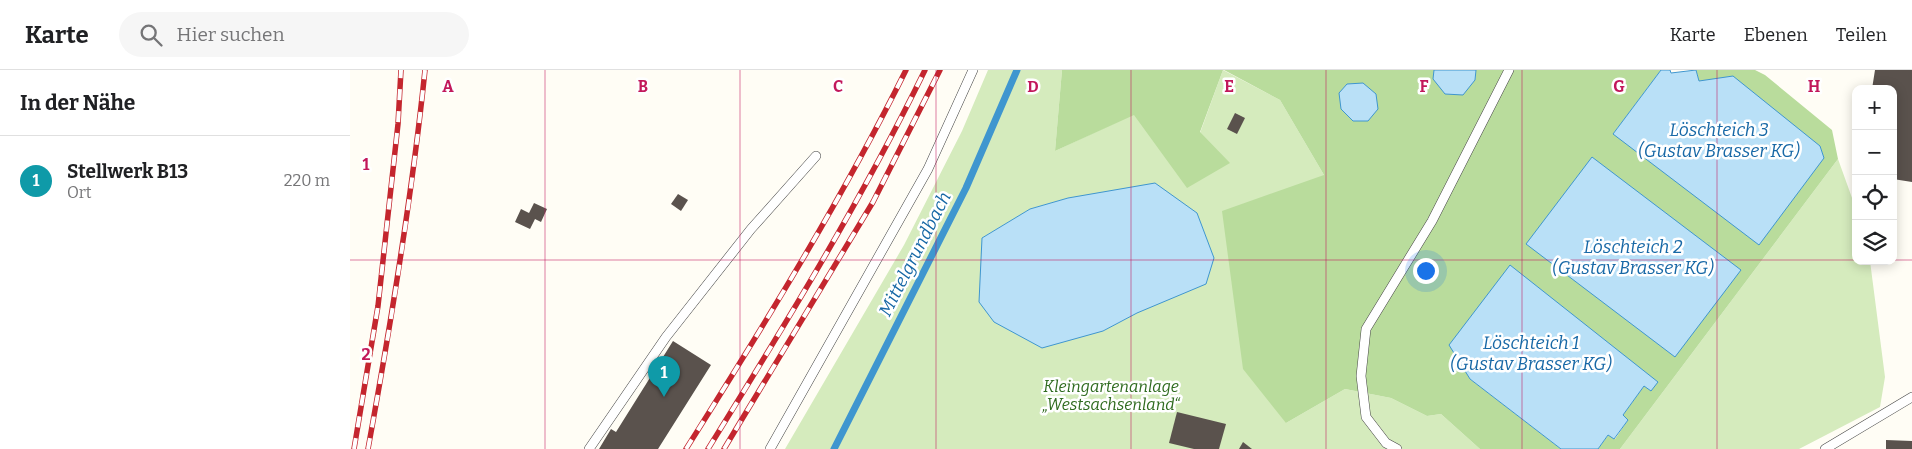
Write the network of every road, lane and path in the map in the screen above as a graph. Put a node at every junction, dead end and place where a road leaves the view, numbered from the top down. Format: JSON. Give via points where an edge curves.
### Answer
{"nodes":[{"id":1,"x":973,"y":70,"type":"edge"},
{"id":2,"x":1509,"y":70,"type":"edge"},
{"id":3,"x":816,"y":156,"type":"dead end"},
{"id":4,"x":1912,"y":397,"type":"edge"},
{"id":5,"x":589,"y":449,"type":"edge"},
{"id":6,"x":770,"y":449,"type":"edge"},
{"id":7,"x":1398,"y":449,"type":"edge"},
{"id":8,"x":1825,"y":449,"type":"edge"}],
"edges":[{"from":1,"to":6,"type":"lane","via":[[928,169]]},
{"from":2,"to":7,"type":"lane","via":[[1432,221],[1366,329],[1361,376],[1366,417],[1386,443]]},
{"from":3,"to":5,"type":"lane","via":[[751,229],[672,330]]},
{"from":4,"to":8,"type":"lane"}]}
